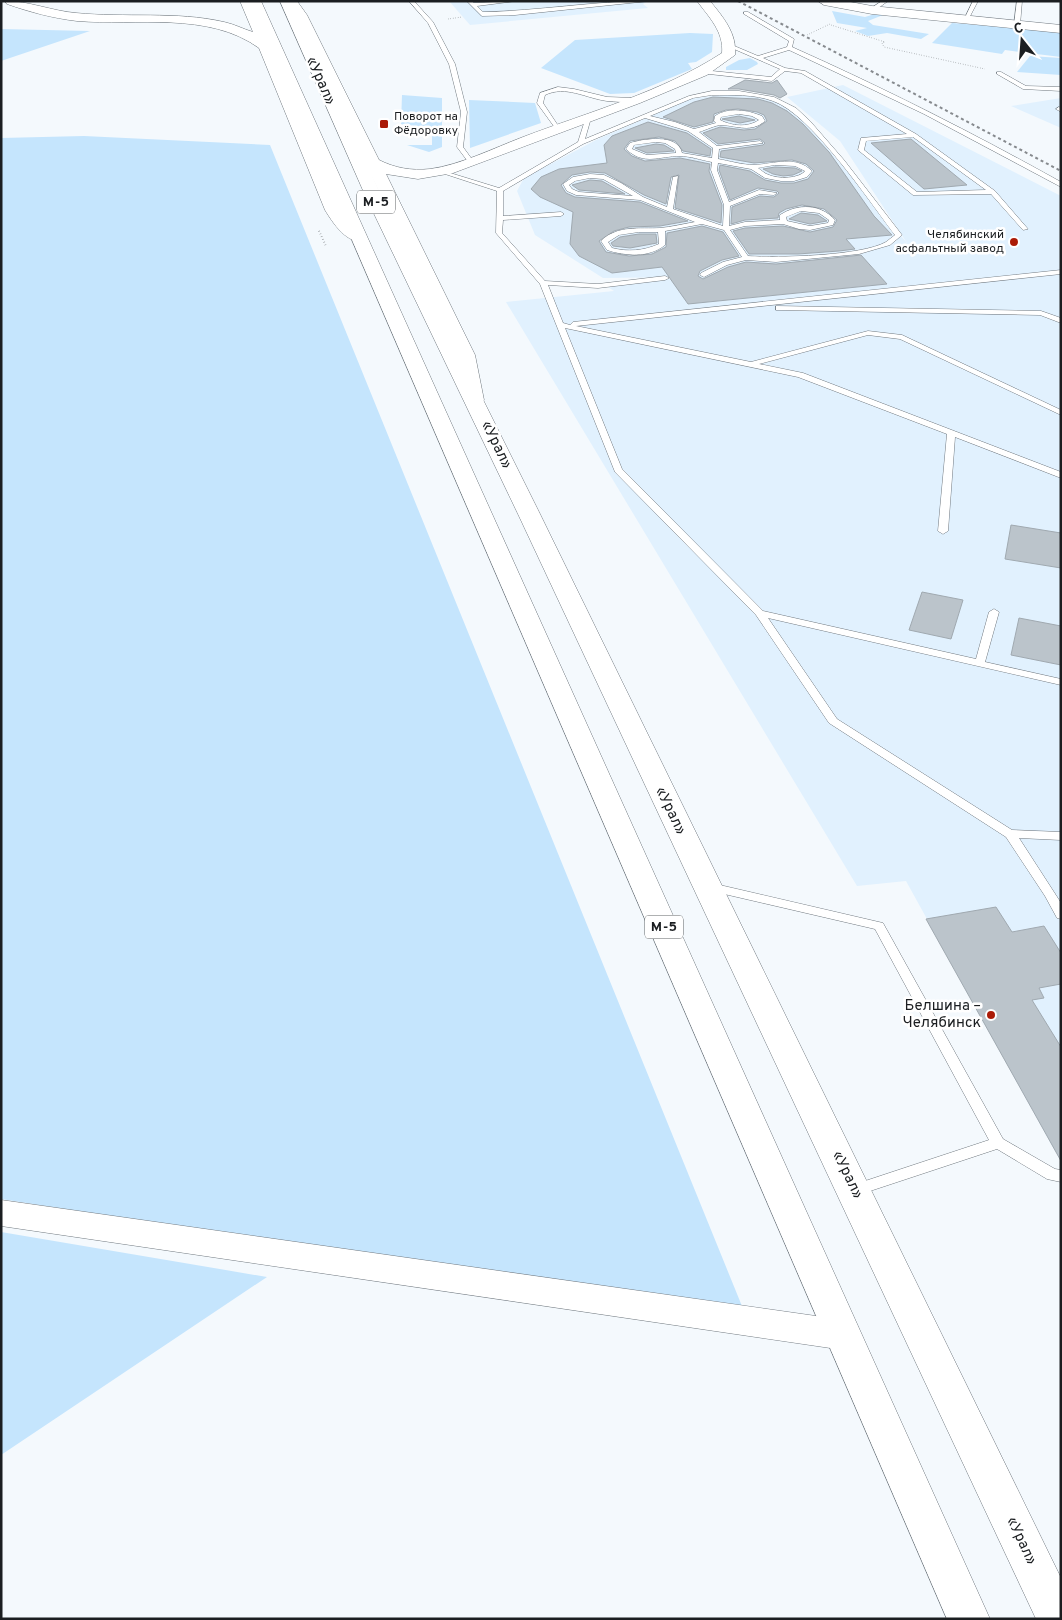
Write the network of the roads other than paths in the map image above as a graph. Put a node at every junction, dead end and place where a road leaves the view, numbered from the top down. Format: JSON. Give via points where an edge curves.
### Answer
{"nodes":[{"id":1,"x":11,"y":1,"type":"edge"},
{"id":2,"x":246,"y":1,"type":"edge"},
{"id":3,"x":256,"y":1,"type":"edge"},
{"id":4,"x":286,"y":1,"type":"edge"},
{"id":5,"x":290,"y":1,"type":"edge"},
{"id":6,"x":411,"y":1,"type":"edge"},
{"id":7,"x":514,"y":1,"type":"edge"},
{"id":8,"x":647,"y":1,"type":"edge"},
{"id":9,"x":704,"y":1,"type":"edge"},
{"id":10,"x":824,"y":1,"type":"edge"},
{"id":11,"x":886,"y":1,"type":"edge"},
{"id":12,"x":976,"y":1,"type":"edge"},
{"id":13,"x":1020,"y":1,"type":"edge"},
{"id":14,"x":626,"y":2,"type":"edge"},
{"id":15,"x":471,"y":3,"type":"edge"},
{"id":16,"x":176,"y":7,"type":"dead end"},
{"id":17,"x":872,"y":10,"type":"junction"},
{"id":18,"x":746,"y":13,"type":"dead end"},
{"id":19,"x":60,"y":14,"type":"junction"},
{"id":20,"x":965,"y":21,"type":"junction"},
{"id":21,"x":1018,"y":25,"type":"junction"},
{"id":22,"x":1061,"y":29,"type":"edge"},
{"id":23,"x":265,"y":46,"type":"junction"},
{"id":24,"x":730,"y":46,"type":"junction"},
{"id":25,"x":789,"y":48,"type":"junction"},
{"id":26,"x":757,"y":58,"type":"junction"},
{"id":27,"x":784,"y":69,"type":"junction"},
{"id":28,"x":702,"y":72,"type":"junction"},
{"id":29,"x":999,"y":74,"type":"road end"},
{"id":30,"x":1061,"y":89,"type":"edge"},
{"id":31,"x":635,"y":100,"type":"junction"},
{"id":32,"x":642,"y":116,"type":"junction"},
{"id":33,"x":588,"y":118,"type":"junction"},
{"id":34,"x":721,"y":123,"type":"junction"},
{"id":35,"x":558,"y":130,"type":"junction"},
{"id":36,"x":695,"y":131,"type":"junction"},
{"id":37,"x":914,"y":135,"type":"junction"},
{"id":38,"x":581,"y":143,"type":"junction"},
{"id":39,"x":760,"y":143,"type":"dead end"},
{"id":40,"x":716,"y":148,"type":"junction"},
{"id":41,"x":678,"y":154,"type":"junction"},
{"id":42,"x":715,"y":159,"type":"junction"},
{"id":43,"x":372,"y":162,"type":"junction"},
{"id":44,"x":471,"y":162,"type":"junction"},
{"id":45,"x":753,"y":167,"type":"junction"},
{"id":46,"x":445,"y":173,"type":"junction"},
{"id":47,"x":676,"y":177,"type":"dead end"},
{"id":48,"x":1061,"y":184,"type":"edge"},
{"id":49,"x":500,"y":190,"type":"junction"},
{"id":50,"x":993,"y":192,"type":"junction"},
{"id":51,"x":774,"y":193,"type":"dead end"},
{"id":52,"x":641,"y":198,"type":"junction"},
{"id":53,"x":727,"y":205,"type":"junction"},
{"id":54,"x":670,"y":209,"type":"junction"},
{"id":55,"x":561,"y":214,"type":"dead end"},
{"id":56,"x":398,"y":217,"type":"junction"},
{"id":57,"x":499,"y":218,"type":"junction"},
{"id":58,"x":709,"y":222,"type":"junction"},
{"id":59,"x":784,"y":222,"type":"junction"},
{"id":60,"x":726,"y":229,"type":"junction"},
{"id":61,"x":1025,"y":229,"type":"dead end"},
{"id":62,"x":661,"y":230,"type":"junction"},
{"id":63,"x":359,"y":236,"type":"junction"},
{"id":64,"x":746,"y":258,"type":"junction"},
{"id":65,"x":1061,"y":272,"type":"edge"},
{"id":66,"x":704,"y":275,"type":"dead end"},
{"id":67,"x":665,"y":278,"type":"dead end"},
{"id":68,"x":542,"y":283,"type":"junction"},
{"id":69,"x":732,"y":307,"type":"junction"},
{"id":70,"x":1061,"y":321,"type":"edge"},
{"id":71,"x":561,"y":325,"type":"junction"},
{"id":72,"x":750,"y":364,"type":"junction"},
{"id":73,"x":474,"y":400,"type":"junction"},
{"id":74,"x":1061,"y":413,"type":"edge"},
{"id":75,"x":951,"y":433,"type":"junction"},
{"id":76,"x":1061,"y":475,"type":"edge"},
{"id":77,"x":943,"y":531,"type":"dead end"},
{"id":78,"x":994,"y":612,"type":"dead end"},
{"id":79,"x":760,"y":613,"type":"junction"},
{"id":80,"x":980,"y":663,"type":"junction"},
{"id":81,"x":1061,"y":682,"type":"edge"},
{"id":82,"x":1010,"y":834,"type":"junction"},
{"id":83,"x":1061,"y":836,"type":"edge"},
{"id":84,"x":706,"y":886,"type":"junction"},
{"id":85,"x":1061,"y":915,"type":"edge"},
{"id":86,"x":998,"y":1143,"type":"junction"},
{"id":87,"x":1061,"y":1176,"type":"edge"},
{"id":88,"x":855,"y":1190,"type":"junction"},
{"id":89,"x":1,"y":1213,"type":"edge"},
{"id":90,"x":844,"y":1334,"type":"junction"},
{"id":91,"x":969,"y":1619,"type":"edge"},
{"id":92,"x":1058,"y":1619,"type":"edge"}],
"edges":[{"from":1,"to":19,"type":"main road","via":[[42,12]]},
{"from":2,"to":23,"type":"main road"},
{"from":3,"to":63,"type":"main road","name":"«Урал»","number":"М-5"},
{"from":4,"to":73,"type":"main road","name":"«Урал»","number":"М-5","via":[[320,83],[387,226]]},
{"from":5,"to":43,"type":"main road","via":[[301,15]]},
{"from":6,"to":44,"type":"lane","via":[[430,22],[452,64],[464,112],[460,147]]},
{"from":7,"to":15,"type":"lane"},
{"from":8,"to":14,"type":"lane"},
{"from":9,"to":24,"type":"main road","via":[[726,33]]},
{"from":10,"to":17,"type":"main road"},
{"from":11,"to":17,"type":"lane"},
{"from":12,"to":20,"type":"lane"},
{"from":13,"to":21,"type":"lane"},
{"from":14,"to":15,"type":"lane","via":[[482,14]]},
{"from":16,"to":19,"type":"main road","via":[[111,16]]},
{"from":17,"to":20,"type":"main road"},
{"from":18,"to":25,"type":"lane","via":[[792,40]]},
{"from":19,"to":23,"type":"main road","via":[[223,25],[251,36]]},
{"from":20,"to":21,"type":"main road"},
{"from":21,"to":22,"type":"main road"},
{"from":23,"to":63,"type":"main road","via":[[333,210],[340,222]]},
{"from":24,"to":26,"type":"lane"},
{"from":24,"to":28,"type":"main road","via":[[728,55]]},
{"from":25,"to":26,"type":"lane"},
{"from":25,"to":48,"type":"lane","via":[[988,142]]},
{"from":26,"to":27,"type":"lane"},
{"from":27,"to":28,"type":"lane","via":[[772,79]]},
{"from":27,"to":37,"type":"lane","via":[[803,72]]},
{"from":28,"to":31,"type":"main road"},
{"from":29,"to":30,"type":"lane","via":[[1025,88]]},
{"from":31,"to":33,"type":"main road"},
{"from":31,"to":35,"type":"lane","via":[[607,99],[566,89],[549,90],[542,94],[540,103]]},
{"from":32,"to":36,"type":"lane"},
{"from":32,"to":38,"type":"lane"},
{"from":32,"to":64,"type":"lane","via":[[691,97],[712,93],[774,98],[794,109],[808,122],[899,235],[888,244],[859,252],[776,260]]},
{"from":33,"to":35,"type":"main road"},
{"from":33,"to":38,"type":"lane"},
{"from":34,"to":34,"type":"lane","via":[[718,116],[737,111],[748,112],[762,121],[748,127]]},
{"from":34,"to":36,"type":"lane"},
{"from":35,"to":44,"type":"main road"},
{"from":36,"to":40,"type":"lane"},
{"from":37,"to":50,"type":"lane"},
{"from":37,"to":50,"type":"lane","via":[[863,139],[861,150],[915,194]]},
{"from":38,"to":49,"type":"lane"},
{"from":39,"to":40,"type":"lane"},
{"from":40,"to":42,"type":"lane"},
{"from":41,"to":41,"type":"lane","via":[[656,158],[635,154],[630,149],[632,144],[642,141],[665,141],[678,148]]},
{"from":41,"to":42,"type":"lane"},
{"from":42,"to":45,"type":"lane"},
{"from":42,"to":53,"type":"lane","via":[[714,170]]},
{"from":43,"to":44,"type":"main road","via":[[389,171],[414,175],[437,173]]},
{"from":43,"to":56,"type":"main road"},
{"from":44,"to":46,"type":"main road"},
{"from":45,"to":45,"type":"lane","via":[[768,177],[781,179],[805,176],[809,171],[790,163]]},
{"from":46,"to":49,"type":"lane"},
{"from":46,"to":56,"type":"main road","via":[[417,183],[397,196]]},
{"from":47,"to":54,"type":"lane"},
{"from":49,"to":57,"type":"lane"},
{"from":50,"to":61,"type":"lane"},
{"from":51,"to":53,"type":"lane","via":[[759,192]]},
{"from":52,"to":52,"type":"lane","via":[[604,177],[574,178],[566,184],[569,190],[578,194]]},
{"from":52,"to":54,"type":"lane"},
{"from":53,"to":60,"type":"lane"},
{"from":54,"to":58,"type":"lane","via":[[689,218]]},
{"from":55,"to":57,"type":"lane"},
{"from":56,"to":73,"type":"main road","via":[[466,355]]},
{"from":57,"to":68,"type":"lane","via":[[499,233]]},
{"from":58,"to":60,"type":"lane"},
{"from":58,"to":62,"type":"lane"},
{"from":59,"to":59,"type":"lane","via":[[810,228],[831,224],[832,220],[819,210],[807,209],[787,212],[782,216]]},
{"from":59,"to":60,"type":"lane","via":[[745,224]]},
{"from":60,"to":64,"type":"lane"},
{"from":62,"to":62,"type":"lane","via":[[612,234],[604,241],[609,249],[620,253],[651,251],[662,245]]},
{"from":63,"to":90,"type":"main road","name":"«Урал»","number":"М-5"},
{"from":64,"to":66,"type":"lane","via":[[725,263]]},
{"from":65,"to":69,"type":"lane"},
{"from":67,"to":68,"type":"lane","via":[[598,286]]},
{"from":68,"to":71,"type":"lane"},
{"from":69,"to":70,"type":"lane","via":[[1041,313]]},
{"from":69,"to":71,"type":"lane"},
{"from":71,"to":72,"type":"lane"},
{"from":71,"to":79,"type":"lane","via":[[618,470]]},
{"from":72,"to":74,"type":"lane","via":[[868,333],[902,337]]},
{"from":72,"to":75,"type":"lane","via":[[800,375]]},
{"from":73,"to":84,"type":"main road","name":"«Урал»","number":"М-5"},
{"from":75,"to":76,"type":"lane"},
{"from":75,"to":77,"type":"lane"},
{"from":78,"to":80,"type":"lane"},
{"from":79,"to":80,"type":"lane"},
{"from":79,"to":82,"type":"lane","via":[[833,721]]},
{"from":80,"to":81,"type":"lane"},
{"from":82,"to":83,"type":"lane"},
{"from":82,"to":85,"type":"lane"},
{"from":84,"to":86,"type":"lane","via":[[879,926]]},
{"from":84,"to":88,"type":"main road","name":"«Урал»","number":"М-5"},
{"from":86,"to":87,"type":"lane","via":[[1052,1175]]},
{"from":86,"to":88,"type":"lane"},
{"from":88,"to":92,"type":"main road","name":"«Урал»","number":"М-5"},
{"from":89,"to":90,"type":"street"},
{"from":90,"to":91,"type":"main road","name":"«Урал»","number":"М-5"}]}
